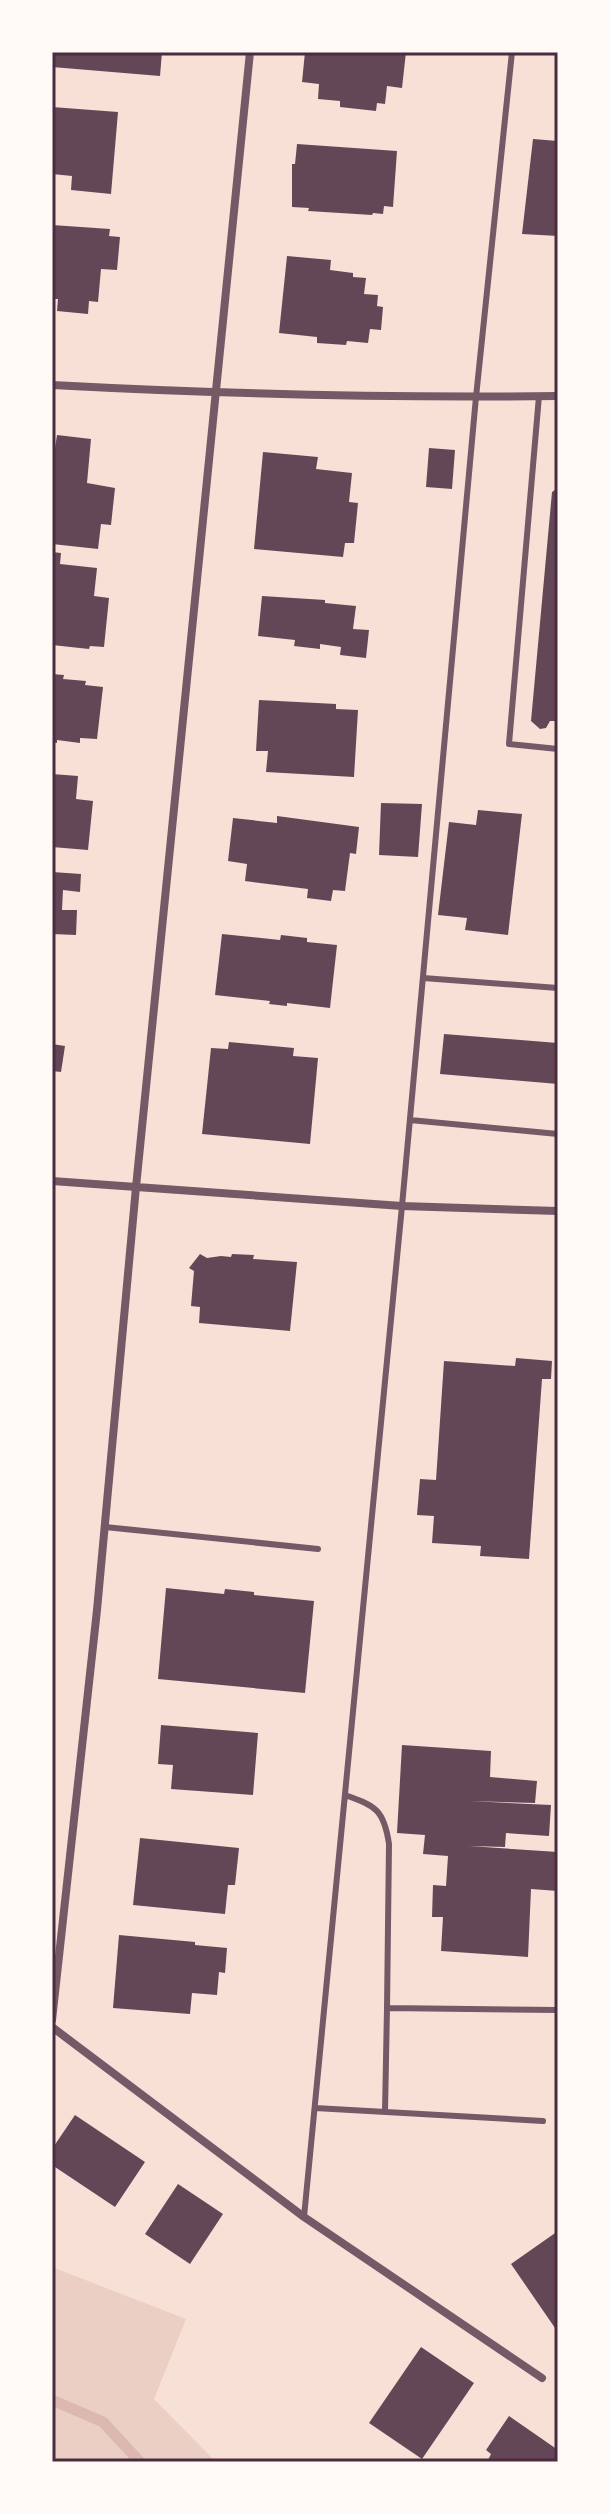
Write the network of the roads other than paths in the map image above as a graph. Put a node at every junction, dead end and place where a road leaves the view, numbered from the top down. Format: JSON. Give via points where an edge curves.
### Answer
{"nodes":[{"id":1,"x":250,"y":52,"type":"edge"},
{"id":2,"x":512,"y":52,"type":"edge"},
{"id":3,"x":52,"y":385,"type":"edge"},
{"id":4,"x":215,"y":394,"type":"junction"},
{"id":5,"x":539,"y":396,"type":"junction"},
{"id":6,"x":558,"y":396,"type":"edge"},
{"id":7,"x":476,"y":397,"type":"junction"},
{"id":8,"x":558,"y":749,"type":"edge"},
{"id":9,"x":423,"y":978,"type":"junction"},
{"id":10,"x":558,"y":988,"type":"edge"},
{"id":11,"x":410,"y":1120,"type":"junction"},
{"id":12,"x":558,"y":1134,"type":"edge"},
{"id":13,"x":52,"y":1181,"type":"edge"},
{"id":14,"x":136,"y":1187,"type":"junction"},
{"id":15,"x":402,"y":1206,"type":"junction"},
{"id":16,"x":558,"y":1211,"type":"edge"},
{"id":17,"x":105,"y":1527,"type":"junction"},
{"id":18,"x":318,"y":1549,"type":"dead end"},
{"id":19,"x":345,"y":1795,"type":"junction"},
{"id":20,"x":387,"y":2008,"type":"junction"},
{"id":21,"x":558,"y":2010,"type":"edge"},
{"id":22,"x":52,"y":2020,"type":"edge"},
{"id":23,"x":52,"y":2027,"type":"edge"},
{"id":24,"x":315,"y":2108,"type":"junction"},
{"id":25,"x":385,"y":2112,"type":"junction"},
{"id":26,"x":543,"y":2121,"type":"dead end"},
{"id":27,"x":304,"y":2217,"type":"junction"},
{"id":28,"x":542,"y":2378,"type":"dead end"}],
"edges":[{"from":1,"to":4,"type":"street"},
{"from":2,"to":7,"type":"lane"},
{"from":3,"to":4,"type":"street"},
{"from":4,"to":7,"type":"street"},
{"from":4,"to":14,"type":"street"},
{"from":5,"to":6,"type":"street"},
{"from":5,"to":7,"type":"street"},
{"from":5,"to":8,"type":"lane","via":[[509,744]]},
{"from":7,"to":9,"type":"lane"},
{"from":9,"to":10,"type":"lane"},
{"from":9,"to":11,"type":"lane"},
{"from":11,"to":12,"type":"lane"},
{"from":11,"to":15,"type":"lane"},
{"from":13,"to":14,"type":"street"},
{"from":14,"to":15,"type":"street"},
{"from":14,"to":17,"type":"street"},
{"from":15,"to":16,"type":"street"},
{"from":15,"to":19,"type":"lane"},
{"from":17,"to":18,"type":"lane"},
{"from":17,"to":22,"type":"street"},
{"from":19,"to":20,"type":"lane","via":[[379,1811],[386,1824]]},
{"from":19,"to":24,"type":"lane"},
{"from":20,"to":21,"type":"lane"},
{"from":20,"to":25,"type":"lane"},
{"from":23,"to":27,"type":"street"},
{"from":24,"to":25,"type":"lane"},
{"from":24,"to":27,"type":"lane"},
{"from":25,"to":26,"type":"lane"},
{"from":27,"to":28,"type":"street"}]}
